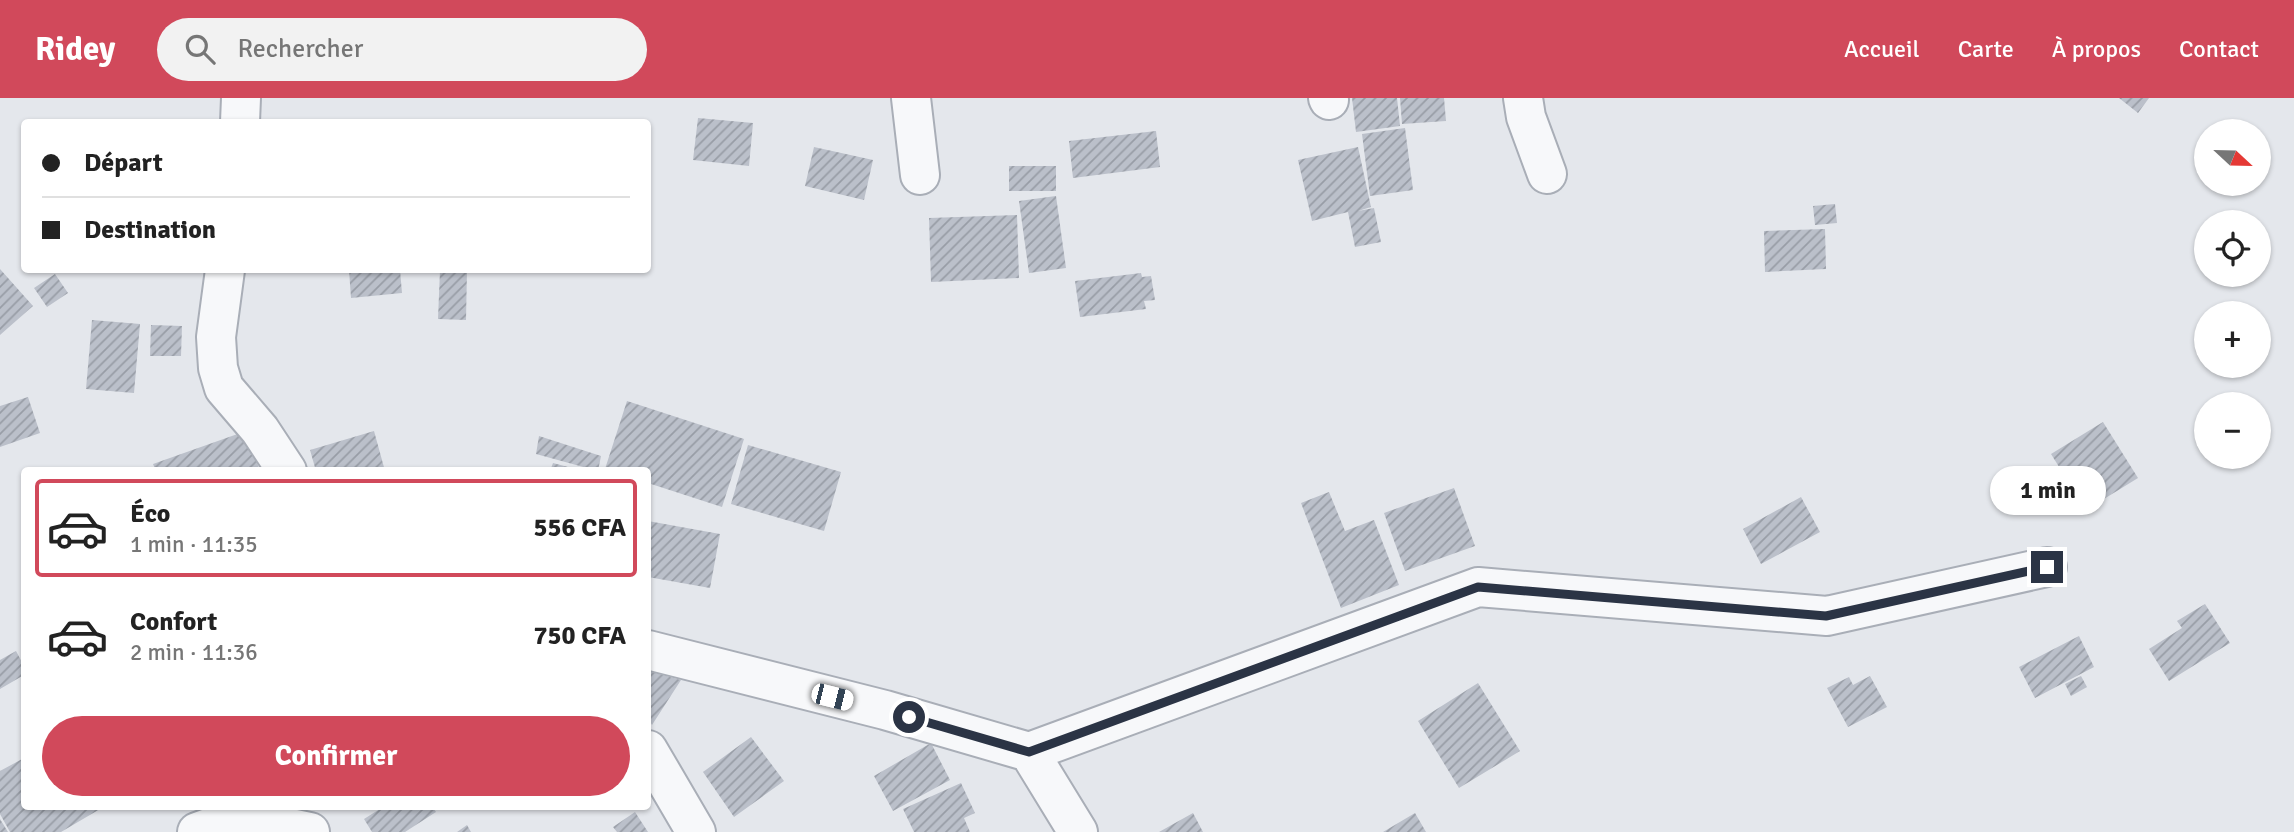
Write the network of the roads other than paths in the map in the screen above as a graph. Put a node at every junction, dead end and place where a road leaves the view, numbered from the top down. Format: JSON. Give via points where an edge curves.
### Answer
{"nodes":[{"id":1,"x":241,"y":98,"type":"edge"},
{"id":2,"x":911,"y":98,"type":"edge"},
{"id":3,"x":1523,"y":98,"type":"edge"},
{"id":4,"x":240,"y":119,"type":"edge"},
{"id":5,"x":1547,"y":174,"type":"dead end"},
{"id":6,"x":920,"y":175,"type":"dead end"},
{"id":7,"x":225,"y":273,"type":"edge"},
{"id":8,"x":284,"y":467,"type":"edge"},
{"id":9,"x":2047,"y":567,"type":"dead end"},
{"id":10,"x":651,"y":651,"type":"edge"},
{"id":11,"x":1029,"y":752,"type":"junction"},
{"id":12,"x":651,"y":755,"type":"edge"},
{"id":13,"x":221,"y":818,"type":"edge"},
{"id":14,"x":310,"y":832,"type":"edge"},
{"id":15,"x":696,"y":832,"type":"edge"},
{"id":16,"x":1078,"y":832,"type":"edge"}],
"edges":[{"from":1,"to":4,"type":"street"},
{"from":2,"to":6,"type":"street"},
{"from":3,"to":5,"type":"street"},
{"from":7,"to":8,"type":"street","via":[[216,337],[218,368],[225,388]]},
{"from":9,"to":11,"type":"street","via":[[1826,616],[1478,587]]},
{"from":10,"to":11,"type":"street"},
{"from":11,"to":16,"type":"street"},
{"from":12,"to":15,"type":"street"},
{"from":13,"to":14,"type":"street"}]}
